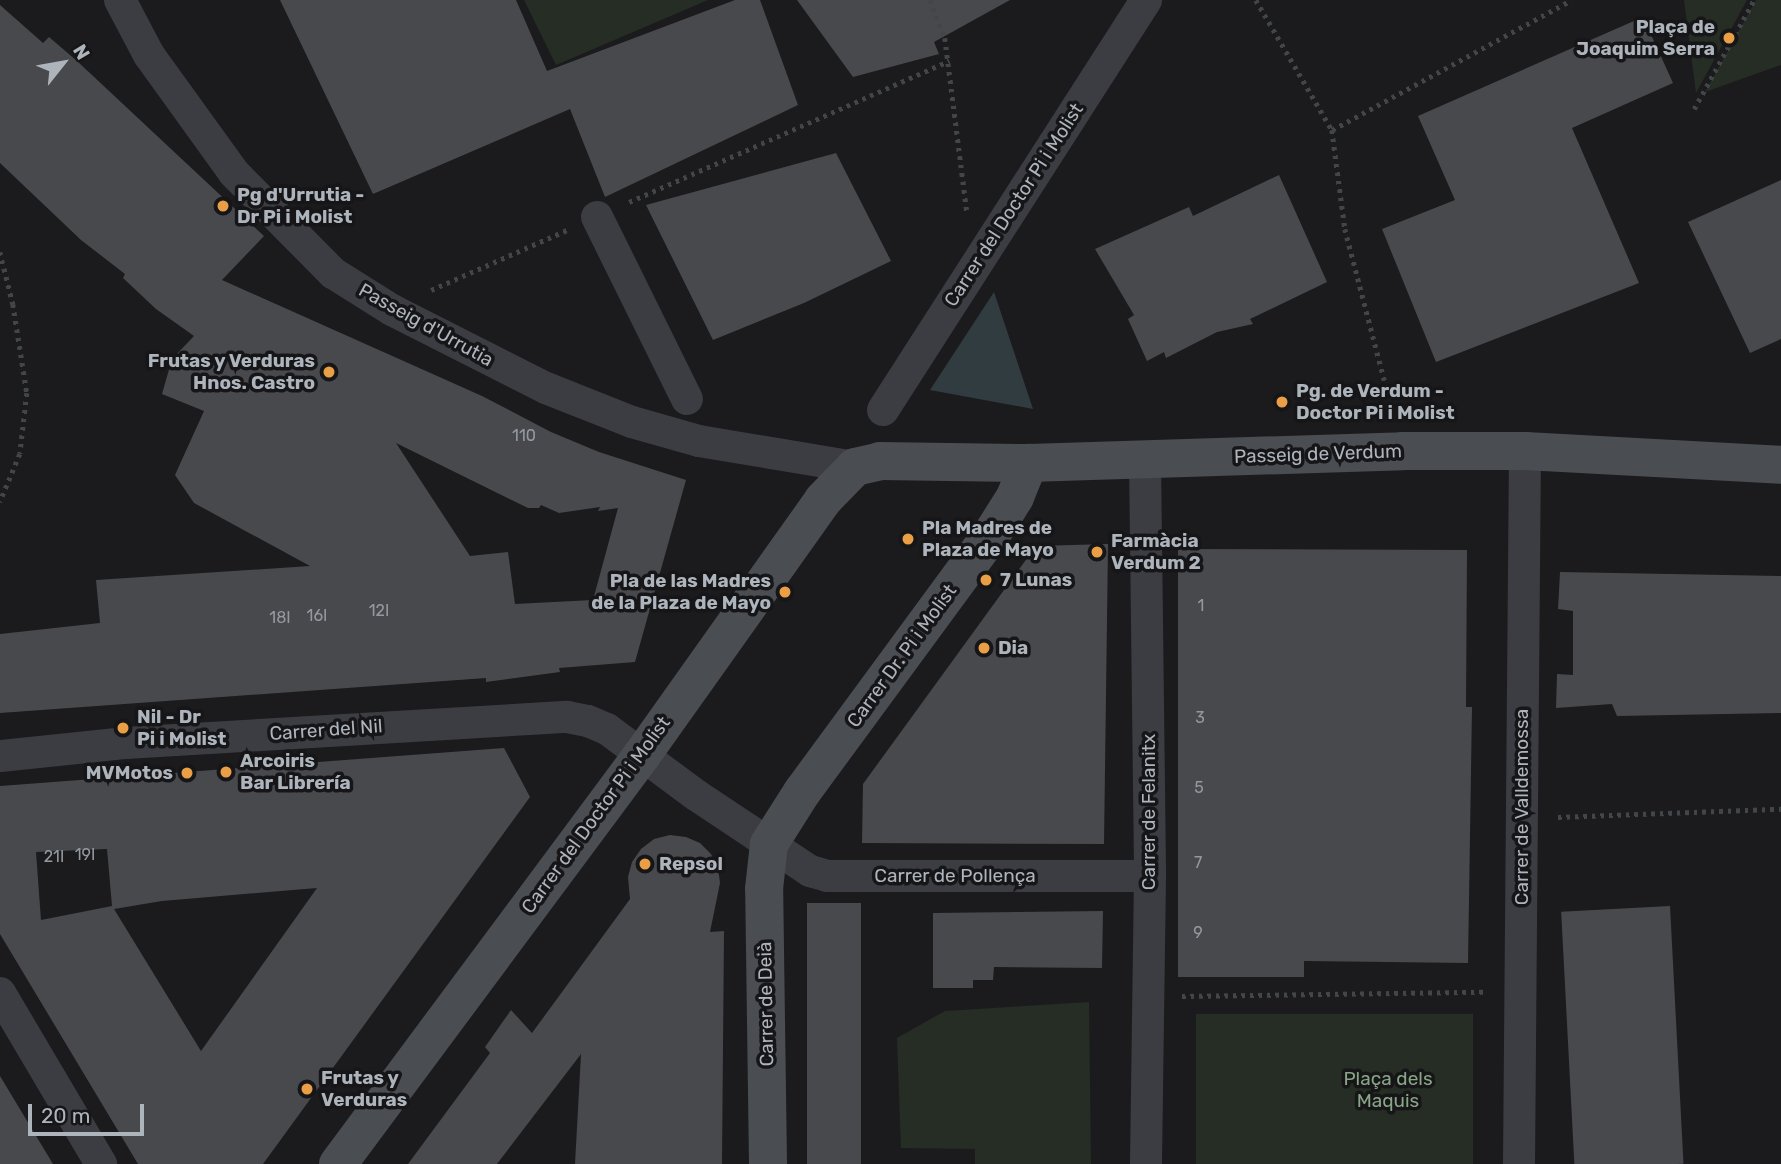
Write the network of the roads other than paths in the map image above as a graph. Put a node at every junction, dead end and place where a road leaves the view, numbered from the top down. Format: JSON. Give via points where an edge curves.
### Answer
{"nodes":[{"id":1,"x":120,"y":0,"type":"edge"},
{"id":2,"x":1146,"y":0,"type":"edge"},
{"id":3,"x":597,"y":217,"type":"road end"},
{"id":4,"x":687,"y":399,"type":"dead end"},
{"id":5,"x":883,"y":410,"type":"dead end"},
{"id":6,"x":1525,"y":451,"type":"junction"},
{"id":7,"x":1145,"y":459,"type":"junction"},
{"id":8,"x":1029,"y":463,"type":"junction"},
{"id":9,"x":1781,"y":465,"type":"edge"},
{"id":10,"x":855,"y":467,"type":"junction"},
{"id":11,"x":0,"y":755,"type":"edge"},
{"id":12,"x":642,"y":755,"type":"junction"},
{"id":13,"x":769,"y":844,"type":"junction"},
{"id":14,"x":1150,"y":876,"type":"junction"},
{"id":15,"x":0,"y":993,"type":"edge"},
{"id":16,"x":101,"y":1164,"type":"edge"},
{"id":17,"x":338,"y":1164,"type":"edge"},
{"id":18,"x":768,"y":1164,"type":"edge"},
{"id":19,"x":1146,"y":1164,"type":"edge"},
{"id":20,"x":1519,"y":1164,"type":"edge"}],
"edges":[{"from":1,"to":10,"type":"street","name":"Passeig d'Urrutia","via":[[149,55],[234,173],[333,273],[417,323],[546,388],[632,422],[699,441]]},
{"from":2,"to":5,"type":"street","name":"Carrer del Doctor Pi i Molist"},
{"from":3,"to":4,"type":"street"},
{"from":6,"to":7,"type":"main road","name":"Passeig de Verdum"},
{"from":6,"to":9,"type":"main road","name":"Passeig de Verdum"},
{"from":6,"to":20,"type":"street","name":"Carrer de Valldemossa"},
{"from":7,"to":8,"type":"main road","name":"Passeig de Verdum"},
{"from":7,"to":14,"type":"street","name":"Carrer de Felanitx"},
{"from":8,"to":10,"type":"main road","name":"Passeig de Verdum","via":[[880,461]]},
{"from":8,"to":13,"type":"main road","name":"Carrer Dr. Pi i Molist","via":[[993,532],[802,792]]},
{"from":10,"to":12,"type":"main road","name":"Carrer del Doctor Pi i Molist","via":[[823,500]]},
{"from":11,"to":12,"type":"street","name":"Carrer del Nil","via":[[540,716],[587,721],[607,729]]},
{"from":12,"to":13,"type":"street"},
{"from":12,"to":17,"type":"main road","name":"Carrer del Doctor Pi i Molist"},
{"from":13,"to":14,"type":"street","name":"Carrer de Pollença","via":[[810,871],[827,876]]},
{"from":13,"to":18,"type":"main road","name":"Carrer de Deià","via":[[764,889]]},
{"from":14,"to":19,"type":"street","name":"Carrer de Felanitx"},
{"from":15,"to":16,"type":"street"}]}
